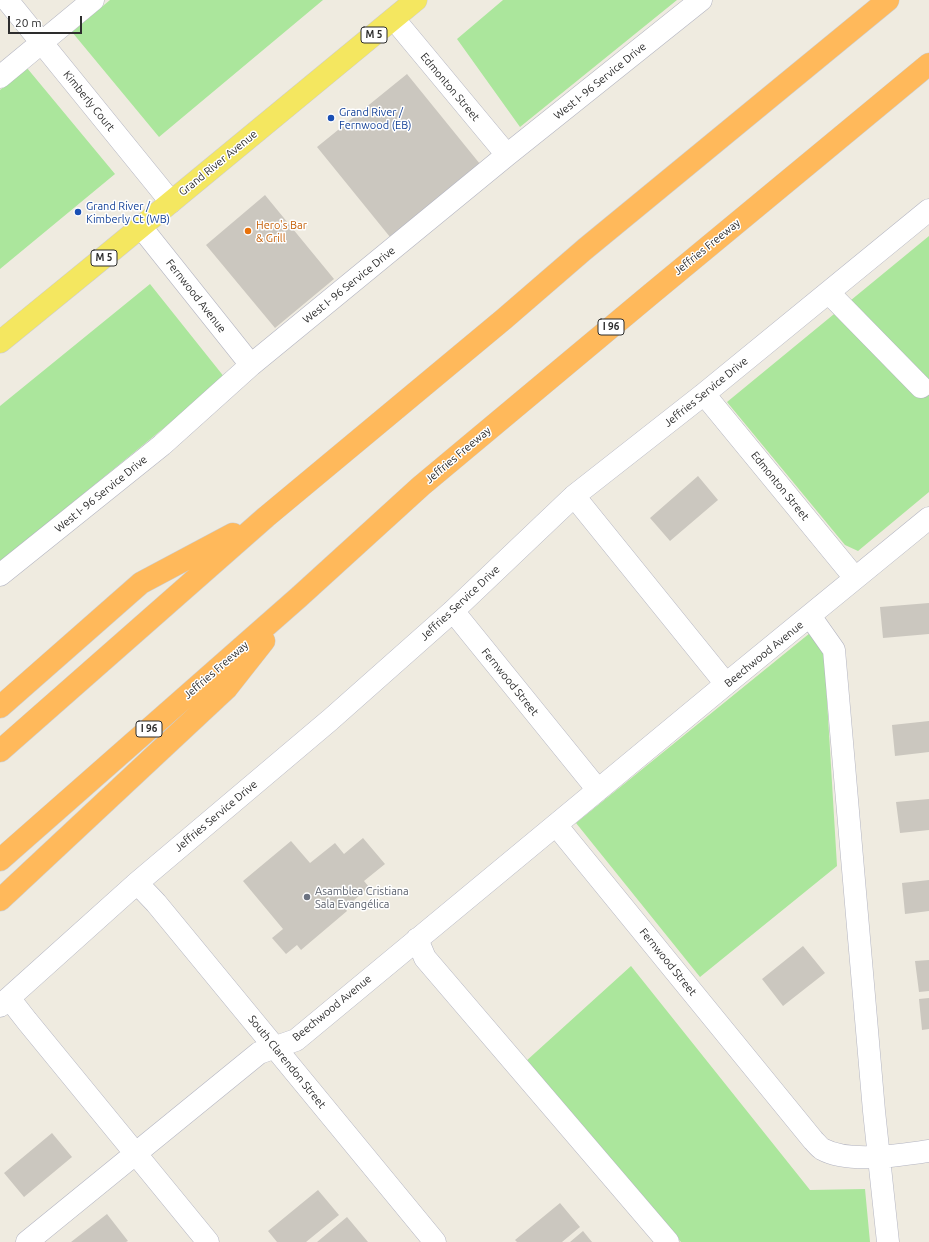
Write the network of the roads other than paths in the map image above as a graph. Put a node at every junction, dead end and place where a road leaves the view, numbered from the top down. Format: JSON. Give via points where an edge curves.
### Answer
{"nodes":[{"id":1,"x":7,"y":0,"type":"edge"},
{"id":2,"x":93,"y":0,"type":"edge"},
{"id":3,"x":416,"y":0,"type":"edge"},
{"id":4,"x":701,"y":0,"type":"edge"},
{"id":5,"x":888,"y":0,"type":"edge"},
{"id":6,"x":394,"y":19,"type":"junction"},
{"id":7,"x":42,"y":43,"type":"junction"},
{"id":8,"x":929,"y":64,"type":"edge"},
{"id":9,"x":0,"y":77,"type":"edge"},
{"id":10,"x":507,"y":155,"type":"junction"},
{"id":11,"x":171,"y":202,"type":"junction"},
{"id":12,"x":929,"y":210,"type":"edge"},
{"id":13,"x":141,"y":227,"type":"junction"},
{"id":14,"x":829,"y":293,"type":"junction"},
{"id":15,"x":0,"y":342,"type":"edge"},
{"id":16,"x":251,"y":365,"type":"junction"},
{"id":17,"x":921,"y":387,"type":"dead end"},
{"id":18,"x":704,"y":394,"type":"junction"},
{"id":19,"x":574,"y":496,"type":"junction"},
{"id":20,"x":266,"y":517,"type":"junction"},
{"id":21,"x":929,"y":518,"type":"edge"},
{"id":22,"x":0,"y":575,"type":"edge"},
{"id":23,"x":855,"y":578,"type":"junction"},
{"id":24,"x":299,"y":598,"type":"junction"},
{"id":25,"x":453,"y":611,"type":"junction"},
{"id":26,"x":810,"y":616,"type":"junction"},
{"id":27,"x":726,"y":684,"type":"junction"},
{"id":28,"x":0,"y":707,"type":"edge"},
{"id":29,"x":0,"y":751,"type":"edge"},
{"id":30,"x":598,"y":790,"type":"junction"},
{"id":31,"x":556,"y":825,"type":"junction"},
{"id":32,"x":0,"y":860,"type":"edge"},
{"id":33,"x":137,"y":883,"type":"junction"},
{"id":34,"x":0,"y":900,"type":"edge"},
{"id":35,"x":417,"y":939,"type":"junction"},
{"id":36,"x":5,"y":1002,"type":"edge"},
{"id":37,"x":276,"y":1048,"type":"junction"},
{"id":38,"x":929,"y":1151,"type":"edge"},
{"id":39,"x":135,"y":1154,"type":"junction"},
{"id":40,"x":878,"y":1157,"type":"junction"},
{"id":41,"x":27,"y":1242,"type":"edge"},
{"id":42,"x":208,"y":1242,"type":"edge"},
{"id":43,"x":435,"y":1242,"type":"edge"},
{"id":44,"x":668,"y":1242,"type":"edge"},
{"id":45,"x":888,"y":1242,"type":"edge"}],
"edges":[{"from":1,"to":7,"type":"street","name":"Kimberly Court"},
{"from":2,"to":7,"type":"street"},
{"from":3,"to":6,"type":"main road","name":"Grand River Avenue","number":"M 5"},
{"from":4,"to":10,"type":"street","name":"West I- 96 Service Drive"},
{"from":5,"to":20,"type":"highway","via":[[585,249]]},
{"from":6,"to":10,"type":"street","name":"Edmonton Street"},
{"from":6,"to":11,"type":"main road","name":"Grand River Avenue","number":"M 5"},
{"from":7,"to":9,"type":"street"},
{"from":7,"to":11,"type":"street","name":"Kimberly Court"},
{"from":8,"to":24,"type":"highway","name":"Jeffries Freeway","number":"I 96","via":[[427,481]]},
{"from":10,"to":16,"type":"street","name":"West I- 96 Service Drive"},
{"from":11,"to":13,"type":"main road","name":"Grand River Avenue","number":"M 5"},
{"from":12,"to":14,"type":"street","name":"Jeffries Service Drive"},
{"from":13,"to":15,"type":"main road","name":"Grand River Avenue","number":"M 5"},
{"from":13,"to":16,"type":"street","name":"Fernwood Avenue"},
{"from":14,"to":17,"type":"street"},
{"from":14,"to":18,"type":"street","name":"Jeffries Service Drive"},
{"from":16,"to":22,"type":"street","name":"West I- 96 Service Drive","via":[[162,445]]},
{"from":18,"to":19,"type":"street","name":"Jeffries Service Drive"},
{"from":18,"to":23,"type":"street","name":"Edmonton Street"},
{"from":19,"to":25,"type":"street","name":"Jeffries Service Drive"},
{"from":19,"to":27,"type":"street"},
{"from":20,"to":28,"type":"highway","via":[[141,583]]},
{"from":20,"to":29,"type":"highway"},
{"from":21,"to":23,"type":"street","name":"Beechwood Avenue"},
{"from":23,"to":26,"type":"street","name":"Beechwood Avenue"},
{"from":24,"to":32,"type":"highway","name":"Jeffries Freeway","number":"I 96"},
{"from":24,"to":34,"type":"highway","via":[[227,688]]},
{"from":25,"to":30,"type":"street","name":"Fernwood Street"},
{"from":25,"to":33,"type":"street","name":"Jeffries Service Drive","via":[[330,720]]},
{"from":26,"to":27,"type":"street","name":"Beechwood Avenue"},
{"from":26,"to":40,"type":"street","via":[[834,650]]},
{"from":27,"to":30,"type":"street","name":"Beechwood Avenue"},
{"from":30,"to":31,"type":"street","name":"Beechwood Avenue"},
{"from":31,"to":35,"type":"street","name":"Beechwood Avenue"},
{"from":31,"to":40,"type":"street","name":"Fernwood Street","via":[[813,1140],[821,1148],[841,1155]]},
{"from":33,"to":36,"type":"street","name":"Jeffries Service Drive"},
{"from":33,"to":37,"type":"street","name":"South Clarendon Street"},
{"from":35,"to":37,"type":"street","name":"Beechwood Avenue","via":[[296,1040]]},
{"from":35,"to":44,"type":"street","via":[[425,958]]},
{"from":36,"to":39,"type":"street","via":[[27,1021]]},
{"from":37,"to":39,"type":"street","name":"Beechwood Avenue","via":[[259,1053]]},
{"from":37,"to":43,"type":"street","name":"South Clarendon Street"},
{"from":38,"to":40,"type":"street","name":"Fernwood Street"},
{"from":39,"to":41,"type":"street","name":"Beechwood Avenue"},
{"from":39,"to":42,"type":"street"},
{"from":40,"to":45,"type":"street"}]}
